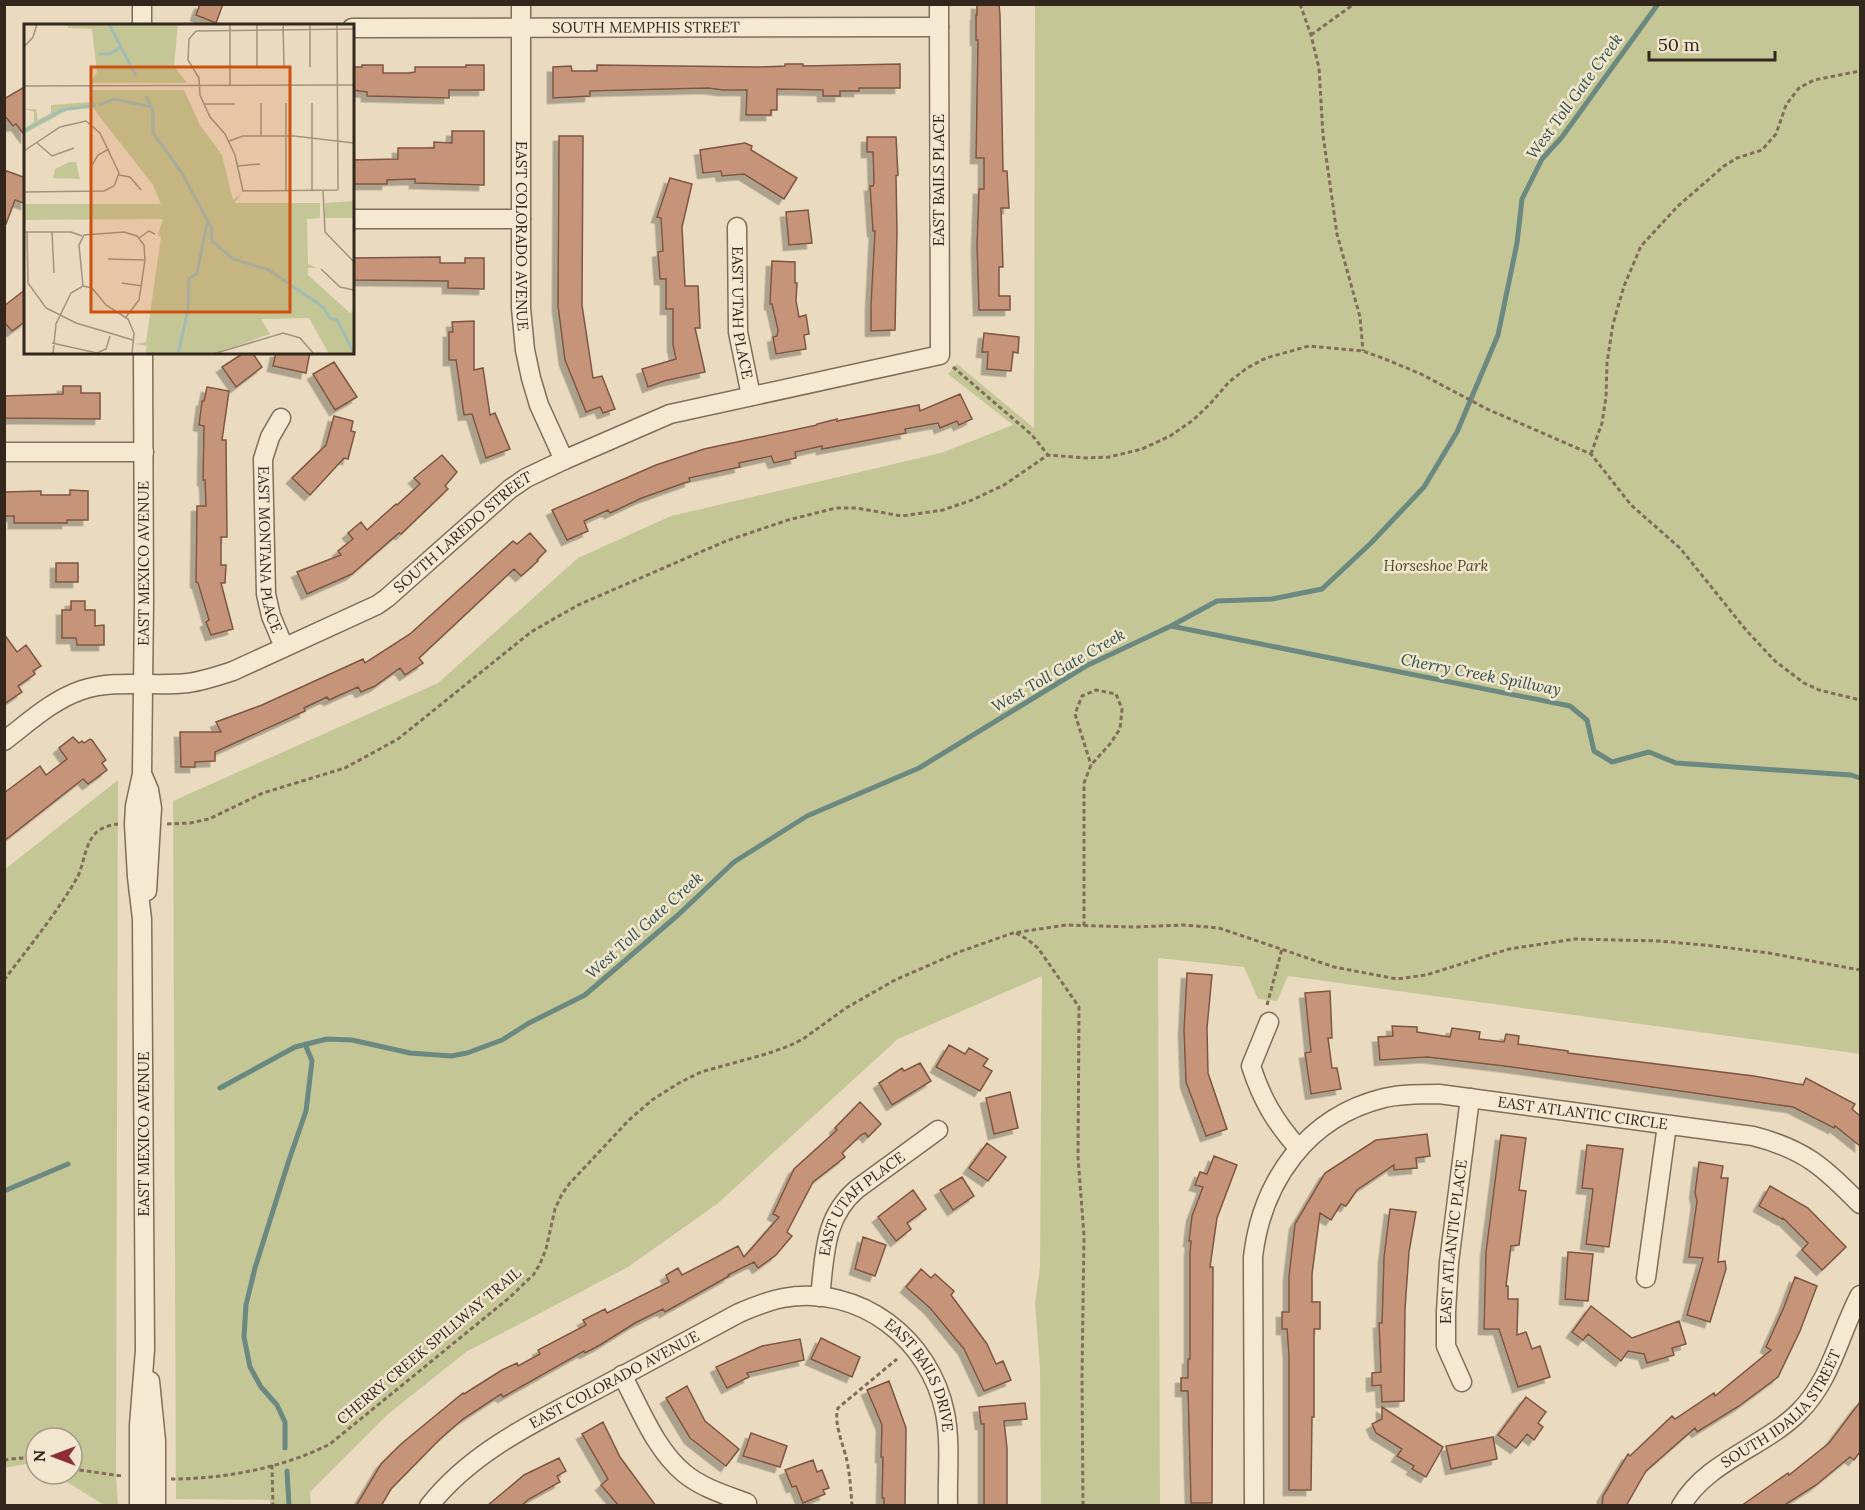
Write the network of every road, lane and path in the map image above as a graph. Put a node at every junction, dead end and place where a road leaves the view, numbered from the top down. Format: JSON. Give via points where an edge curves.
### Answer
{"nodes":[{"id":1,"x":142,"y":4,"type":"edge"},
{"id":2,"x":521,"y":4,"type":"edge"},
{"id":3,"x":939,"y":4,"type":"edge"},
{"id":4,"x":1299,"y":4,"type":"edge"},
{"id":5,"x":1354,"y":4,"type":"edge"},
{"id":6,"x":142,"y":24,"type":"edge"},
{"id":7,"x":521,"y":27,"type":"junction"},
{"id":8,"x":939,"y":27,"type":"junction"},
{"id":9,"x":354,"y":28,"type":"edge"},
{"id":10,"x":1311,"y":35,"type":"junction"},
{"id":11,"x":1860,"y":72,"type":"edge"},
{"id":12,"x":354,"y":219,"type":"edge"},
{"id":13,"x":521,"y":219,"type":"junction"},
{"id":14,"x":737,"y":227,"type":"dead end"},
{"id":15,"x":1363,"y":351,"type":"junction"},
{"id":16,"x":144,"y":354,"type":"edge"},
{"id":17,"x":940,"y":355,"type":"junction"},
{"id":18,"x":751,"y":396,"type":"junction"},
{"id":19,"x":281,"y":418,"type":"dead end"},
{"id":20,"x":4,"y":452,"type":"edge"},
{"id":21,"x":144,"y":452,"type":"junction"},
{"id":22,"x":1591,"y":454,"type":"junction"},
{"id":23,"x":1048,"y":455,"type":"junction"},
{"id":24,"x":564,"y":460,"type":"junction"},
{"id":25,"x":284,"y":648,"type":"junction"},
{"id":26,"x":143,"y":684,"type":"junction"},
{"id":27,"x":1860,"y":700,"type":"edge"},
{"id":28,"x":4,"y":741,"type":"edge"},
{"id":29,"x":1091,"y":765,"type":"junction"},
{"id":30,"x":122,"y":824,"type":"dead end"},
{"id":31,"x":167,"y":825,"type":"dead end"},
{"id":32,"x":1084,"y":926,"type":"junction"},
{"id":33,"x":1015,"y":933,"type":"junction"},
{"id":34,"x":1281,"y":949,"type":"junction"},
{"id":35,"x":1860,"y":970,"type":"edge"},
{"id":36,"x":4,"y":980,"type":"edge"},
{"id":37,"x":1269,"y":1022,"type":"joint"},
{"id":38,"x":1470,"y":1098,"type":"junction"},
{"id":39,"x":1667,"y":1125,"type":"junction"},
{"id":40,"x":938,"y":1130,"type":"dead end"},
{"id":41,"x":1299,"y":1149,"type":"junction"},
{"id":42,"x":1860,"y":1204,"type":"edge"},
{"id":43,"x":1646,"y":1278,"type":"dead end"},
{"id":44,"x":1860,"y":1295,"type":"edge"},
{"id":45,"x":820,"y":1297,"type":"junction"},
{"id":46,"x":145,"y":1350,"type":"junction"},
{"id":47,"x":897,"y":1359,"type":"dead end"},
{"id":48,"x":622,"y":1375,"type":"junction"},
{"id":49,"x":1462,"y":1382,"type":"dead end"},
{"id":50,"x":24,"y":1459,"type":"edge"},
{"id":51,"x":4,"y":1460,"type":"edge"},
{"id":52,"x":272,"y":1465,"type":"junction"},
{"id":53,"x":84,"y":1471,"type":"edge"},
{"id":54,"x":124,"y":1476,"type":"dead end"},
{"id":55,"x":166,"y":1479,"type":"dead end"},
{"id":56,"x":747,"y":1503,"type":"dead end"},
{"id":57,"x":139,"y":1506,"type":"edge"},
{"id":58,"x":156,"y":1506,"type":"edge"},
{"id":59,"x":273,"y":1506,"type":"edge"},
{"id":60,"x":429,"y":1506,"type":"edge"},
{"id":61,"x":852,"y":1506,"type":"edge"},
{"id":62,"x":948,"y":1506,"type":"edge"},
{"id":63,"x":1083,"y":1506,"type":"edge"},
{"id":64,"x":1254,"y":1506,"type":"edge"},
{"id":65,"x":1682,"y":1506,"type":"edge"}],
"edges":[{"from":1,"to":6,"type":"street"},
{"from":2,"to":7,"type":"street","name":"EAST COLORADO AVENUE"},
{"from":3,"to":8,"type":"street","name":"EAST BAILS PLACE"},
{"from":4,"to":10,"type":"path"},
{"from":5,"to":10,"type":"path"},
{"from":7,"to":8,"type":"street","name":"SOUTH MEMPHIS STREET"},
{"from":7,"to":9,"type":"street","name":"SOUTH MEMPHIS STREET"},
{"from":7,"to":13,"type":"street","name":"EAST COLORADO AVENUE"},
{"from":8,"to":17,"type":"street","name":"EAST BAILS PLACE"},
{"from":10,"to":15,"type":"path","via":[[1319,68],[1323,135],[1337,234],[1360,317]]},
{"from":11,"to":22,"type":"path","via":[[1814,80],[1799,88],[1786,105],[1776,134],[1762,150],[1724,166],[1678,206],[1641,246],[1613,324],[1602,423]]},
{"from":12,"to":13,"type":"street"},
{"from":13,"to":24,"type":"street","name":"EAST COLORADO AVENUE","via":[[525,350],[539,405]]},
{"from":14,"to":18,"type":"street","name":"EAST UTAH PLACE","via":[[738,332]]},
{"from":15,"to":22,"type":"path"},
{"from":15,"to":23,"type":"path","via":[[1309,346],[1276,355],[1247,368],[1192,421],[1170,436],[1109,457]]},
{"from":16,"to":21,"type":"street","name":"EAST MEXICO AVENUE"},
{"from":17,"to":18,"type":"street","name":"SOUTH LAREDO STREET"},
{"from":17,"to":23,"type":"path","via":[[1032,435]]},
{"from":18,"to":24,"type":"street","name":"SOUTH LAREDO STREET","via":[[670,414]]},
{"from":19,"to":25,"type":"street","name":"EAST MONTANA PLACE","via":[[263,459],[266,594]]},
{"from":20,"to":21,"type":"street"},
{"from":21,"to":26,"type":"street","name":"EAST MEXICO AVENUE"},
{"from":22,"to":27,"type":"path","via":[[1631,504],[1680,548],[1774,661],[1819,690]]},
{"from":23,"to":31,"type":"path","via":[[1004,485],[943,510],[902,516],[836,508],[726,541],[578,605],[531,632],[398,739],[345,768],[263,793],[209,819]]},
{"from":24,"to":25,"type":"street","name":"SOUTH LAREDO STREET","via":[[510,489],[377,605]]},
{"from":25,"to":26,"type":"street","name":"SOUTH LAREDO STREET","via":[[210,679]]},
{"from":26,"to":28,"type":"street","name":"SOUTH LAREDO STREET","via":[[81,690],[48,708]]},
{"from":26,"to":46,"type":"street","name":"EAST MEXICO AVENUE","via":[[142,774],[152,808],[142,919]]},
{"from":29,"to":29,"type":"path","via":[[1120,729],[1122,709],[1116,694],[1096,690],[1082,696],[1075,714]]},
{"from":29,"to":32,"type":"path","via":[[1084,783]]},
{"from":30,"to":36,"type":"path","via":[[97,831],[92,837],[67,895]]},
{"from":32,"to":33,"type":"path","name":"CHERRY CREEK SPILLWAY TRAIL"},
{"from":32,"to":34,"type":"path","name":"CHERRY CREEK SPILLWAY TRAIL","via":[[1204,926]]},
{"from":33,"to":52,"type":"path","name":"CHERRY CREEK SPILLWAY TRAIL","via":[[895,980],[789,1046],[701,1072],[652,1100],[628,1120],[562,1194],[540,1264],[524,1283],[330,1444]]},
{"from":33,"to":63,"type":"path","via":[[1038,948],[1079,1007],[1078,1158],[1084,1235]]},
{"from":34,"to":35,"type":"path","name":"CHERRY CREEK SPILLWAY TRAIL","via":[[1334,967],[1397,979],[1426,975],[1533,944],[1575,939],[1714,946]]},
{"from":34,"to":37,"type":"path","via":[[1266,1006]]},
{"from":37,"to":41,"type":"street","via":[[1251,1066],[1272,1115]]},
{"from":38,"to":39,"type":"street","name":"EAST ATLANTIC CIRCLE"},
{"from":38,"to":41,"type":"street","name":"EAST ATLANTIC CIRCLE","via":[[1411,1094],[1384,1098],[1340,1116]]},
{"from":38,"to":49,"type":"street","name":"EAST ATLANTIC PLACE","via":[[1446,1312],[1446,1346]]},
{"from":39,"to":42,"type":"street","name":"EAST ATLANTIC CIRCLE","via":[[1753,1136],[1794,1149],[1830,1172]]},
{"from":39,"to":43,"type":"street"},
{"from":40,"to":45,"type":"street","name":"EAST UTAH PLACE","via":[[848,1197],[836,1213],[828,1232]]},
{"from":41,"to":64,"type":"street","name":"EAST ATLANTIC CIRCLE","via":[[1271,1189],[1254,1246]]},
{"from":44,"to":65,"type":"street","name":"SOUTH IDALIA STREET","via":[[1834,1358],[1811,1398],[1785,1424],[1710,1473]]},
{"from":45,"to":48,"type":"street","name":"EAST COLORADO AVENUE","via":[[762,1303]]},
{"from":45,"to":62,"type":"street","name":"EAST BAILS DRIVE","via":[[849,1303],[889,1323],[906,1337],[928,1366],[946,1415]]},
{"from":46,"to":57,"type":"street","name":"EAST MEXICO AVENUE"},
{"from":46,"to":58,"type":"street","name":"EAST MEXICO AVENUE","via":[[155,1420]]},
{"from":47,"to":61,"type":"path","via":[[838,1408]]},
{"from":48,"to":56,"type":"street","via":[[670,1460],[698,1483]]},
{"from":48,"to":60,"type":"street","name":"EAST COLORADO AVENUE","via":[[499,1444],[467,1468]]},
{"from":50,"to":51,"type":"path"},
{"from":52,"to":55,"type":"path","name":"CHERRY CREEK SPILLWAY TRAIL","via":[[194,1479]]},
{"from":52,"to":59,"type":"path"},
{"from":53,"to":54,"type":"path"}]}
